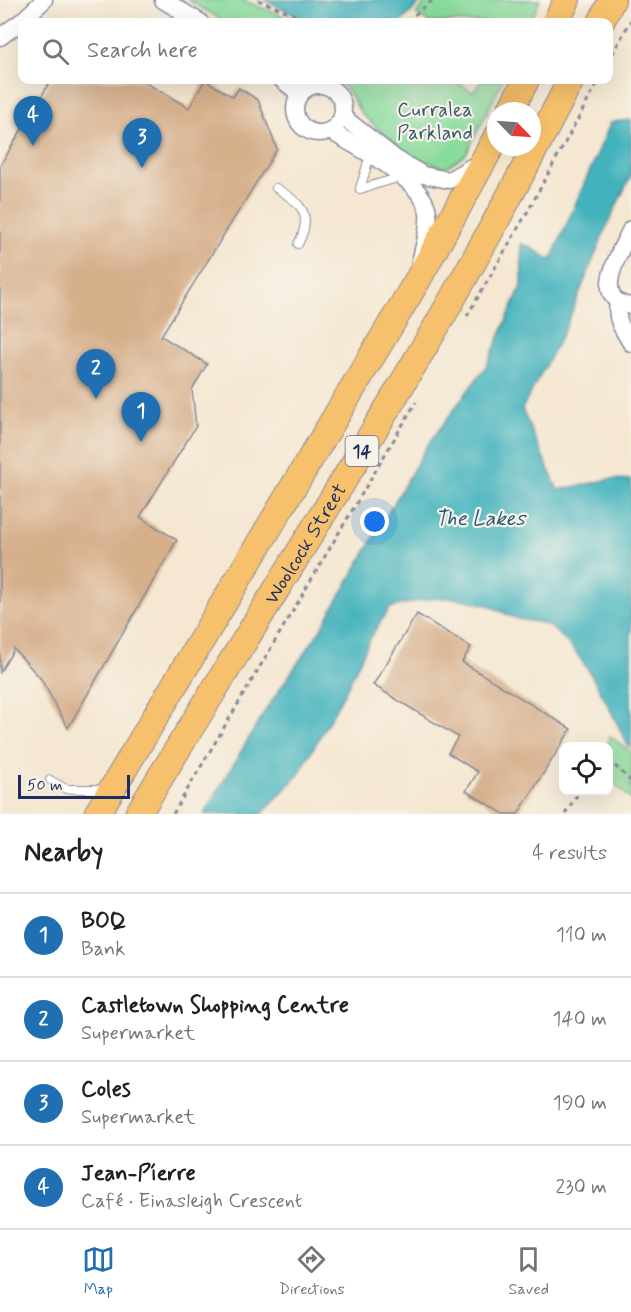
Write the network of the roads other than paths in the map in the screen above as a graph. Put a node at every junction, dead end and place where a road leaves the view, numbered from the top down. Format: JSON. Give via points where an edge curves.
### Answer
{"nodes":[{"id":1,"x":44,"y":0,"type":"edge"},
{"id":2,"x":163,"y":0,"type":"edge"},
{"id":3,"x":567,"y":0,"type":"edge"},
{"id":4,"x":612,"y":0,"type":"edge"},
{"id":5,"x":179,"y":17,"type":"edge"},
{"id":6,"x":25,"y":18,"type":"edge"},
{"id":7,"x":558,"y":18,"type":"edge"},
{"id":8,"x":603,"y":18,"type":"edge"},
{"id":9,"x":18,"y":24,"type":"edge"},
{"id":10,"x":0,"y":37,"type":"edge"},
{"id":11,"x":287,"y":84,"type":"edge"},
{"id":12,"x":524,"y":84,"type":"edge"},
{"id":13,"x":569,"y":84,"type":"edge"},
{"id":14,"x":300,"y":94,"type":"junction"},
{"id":15,"x":515,"y":102,"type":"edge"},
{"id":16,"x":343,"y":117,"type":"junction"},
{"id":17,"x":330,"y":131,"type":"junction"},
{"id":18,"x":487,"y":151,"type":"edge"},
{"id":19,"x":487,"y":154,"type":"edge"},
{"id":20,"x":370,"y":155,"type":"junction"},
{"id":21,"x":401,"y":177,"type":"junction"},
{"id":22,"x":276,"y":188,"type":"dead end"},
{"id":23,"x":631,"y":230,"type":"edge"},
{"id":24,"x":298,"y":244,"type":"dead end"},
{"id":25,"x":631,"y":261,"type":"edge"},
{"id":26,"x":613,"y":270,"type":"junction"},
{"id":27,"x":417,"y":281,"type":"junction"},
{"id":28,"x":624,"y":304,"type":"edge"},
{"id":29,"x":631,"y":316,"type":"edge"},
{"id":30,"x":628,"y":338,"type":"edge"},
{"id":31,"x":175,"y":754,"type":"junction"},
{"id":32,"x":50,"y":780,"type":"dead end"},
{"id":33,"x":112,"y":789,"type":"junction"},
{"id":34,"x":97,"y":814,"type":"edge"},
{"id":35,"x":138,"y":814,"type":"edge"},
{"id":36,"x":149,"y":814,"type":"edge"}],
"edges":[{"from":1,"to":6,"type":"street"},
{"from":2,"to":5,"type":"street"},
{"from":3,"to":7,"type":"main road"},
{"from":4,"to":8,"type":"main road"},
{"from":9,"to":10,"type":"street"},
{"from":11,"to":14,"type":"street"},
{"from":12,"to":15,"type":"main road"},
{"from":13,"to":31,"type":"main road","name":"Woolcock Street","number":"14","via":[[443,315]]},
{"from":14,"to":16,"type":"street","via":[[314,85],[331,87],[342,100]]},
{"from":14,"to":17,"type":"street","via":[[295,108],[298,123],[310,132]]},
{"from":16,"to":17,"type":"street"},
{"from":16,"to":18,"type":"street","via":[[423,175],[449,180]]},
{"from":17,"to":20,"type":"street"},
{"from":19,"to":27,"type":"main road","name":"Woolcock Street","number":"14"},
{"from":20,"to":21,"type":"street"},
{"from":20,"to":21,"type":"lane","via":[[360,189]]},
{"from":21,"to":27,"type":"street","via":[[417,192],[428,211]]},
{"from":22,"to":24,"type":"lane","via":[[302,208],[306,223]]},
{"from":23,"to":26,"type":"street"},
{"from":25,"to":26,"type":"street"},
{"from":26,"to":28,"type":"street","via":[[608,283],[612,297]]},
{"from":27,"to":33,"type":"main road","name":"Woolcock Street","number":"14"},
{"from":28,"to":30,"type":"street","via":[[616,314]]},
{"from":29,"to":30,"type":"street"},
{"from":31,"to":35,"type":"main road","name":"Woolcock Street","number":"14"},
{"from":31,"to":36,"type":"main road"},
{"from":32,"to":33,"type":"lane","via":[[66,789]]},
{"from":33,"to":34,"type":"main road","name":"Woolcock Street","number":"14"}]}
